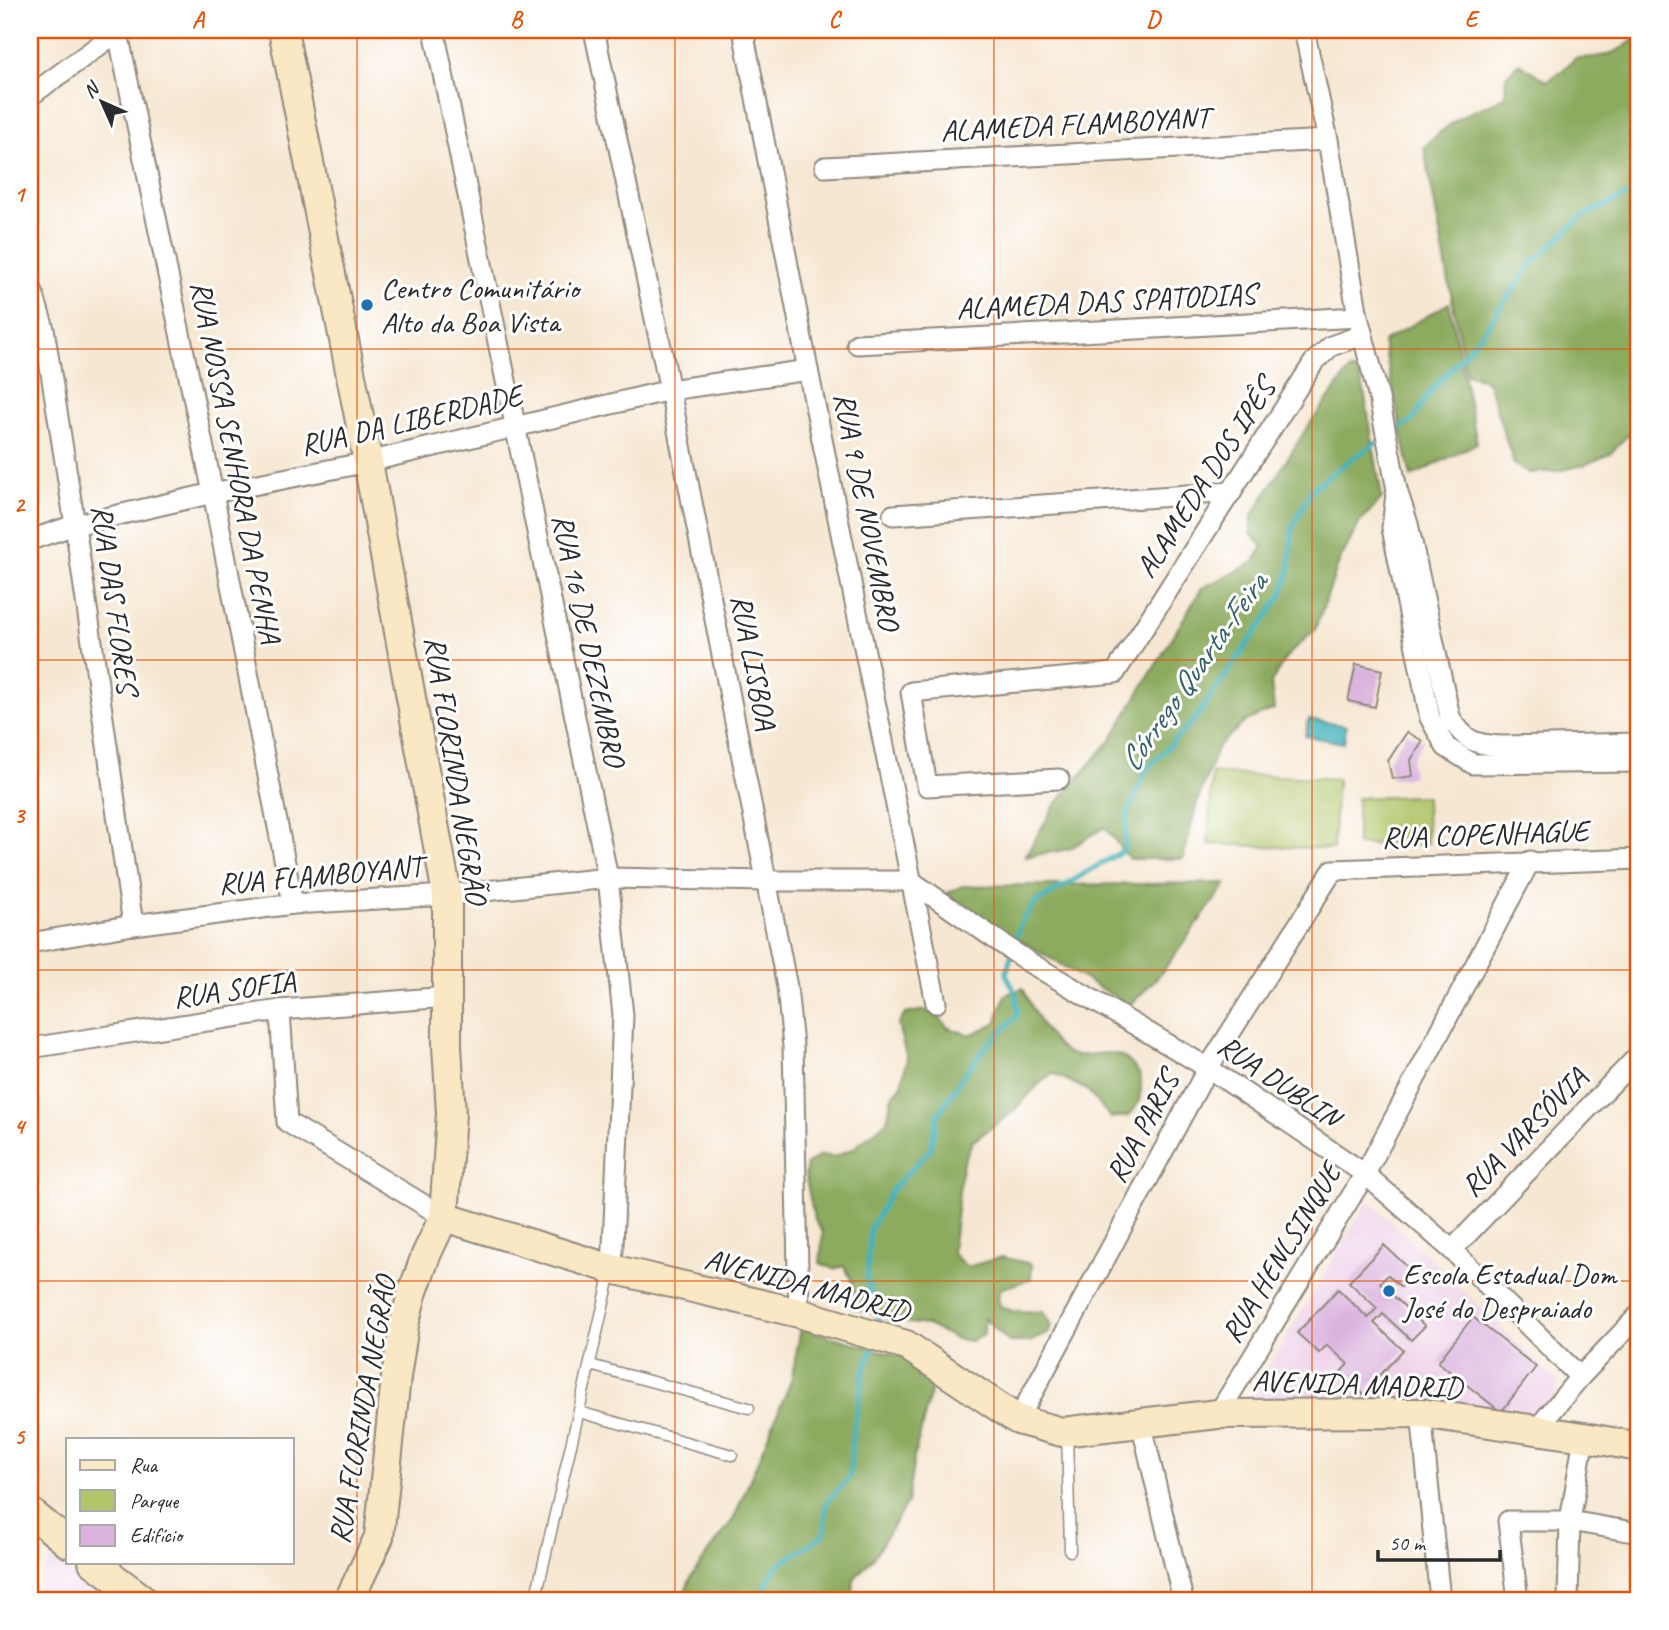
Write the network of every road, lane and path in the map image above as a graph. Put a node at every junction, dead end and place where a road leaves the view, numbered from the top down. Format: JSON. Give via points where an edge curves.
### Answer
{"nodes":[{"id":1,"x":283,"y":30,"type":"edge"},
{"id":2,"x":434,"y":30,"type":"edge"},
{"id":3,"x":594,"y":30,"type":"edge"},
{"id":4,"x":743,"y":30,"type":"edge"},
{"id":5,"x":1304,"y":30,"type":"edge"},
{"id":6,"x":119,"y":31,"type":"edge"},
{"id":7,"x":30,"y":96,"type":"edge"},
{"id":8,"x":1328,"y":140,"type":"junction"},
{"id":9,"x":825,"y":167,"type":"dead end"},
{"id":10,"x":30,"y":283,"type":"edge"},
{"id":11,"x":1360,"y":326,"type":"junction"},
{"id":12,"x":857,"y":344,"type":"dead end"},
{"id":13,"x":808,"y":370,"type":"junction"},
{"id":14,"x":670,"y":390,"type":"junction"},
{"id":15,"x":515,"y":427,"type":"junction"},
{"id":16,"x":368,"y":462,"type":"junction"},
{"id":17,"x":1396,"y":490,"type":"junction"},
{"id":18,"x":1232,"y":492,"type":"junction"},
{"id":19,"x":213,"y":493,"type":"junction"},
{"id":20,"x":893,"y":515,"type":"dead end"},
{"id":21,"x":75,"y":525,"type":"junction"},
{"id":22,"x":30,"y":540,"type":"edge"},
{"id":23,"x":1450,"y":717,"type":"junction"},
{"id":24,"x":1430,"y":718,"type":"junction"},
{"id":25,"x":1639,"y":743,"type":"edge"},
{"id":26,"x":1478,"y":744,"type":"junction"},
{"id":27,"x":1639,"y":762,"type":"edge"},
{"id":28,"x":1473,"y":764,"type":"junction"},
{"id":29,"x":1059,"y":779,"type":"dead end"},
{"id":30,"x":1639,"y":859,"type":"edge"},
{"id":31,"x":1530,"y":861,"type":"junction"},
{"id":32,"x":1333,"y":870,"type":"joint"},
{"id":33,"x":608,"y":878,"type":"junction"},
{"id":34,"x":768,"y":881,"type":"junction"},
{"id":35,"x":911,"y":881,"type":"junction"},
{"id":36,"x":447,"y":895,"type":"junction"},
{"id":37,"x":293,"y":904,"type":"junction"},
{"id":38,"x":133,"y":925,"type":"junction"},
{"id":39,"x":30,"y":943,"type":"edge"},
{"id":40,"x":447,"y":997,"type":"junction"},
{"id":41,"x":936,"y":1003,"type":"dead end"},
{"id":42,"x":280,"y":1010,"type":"junction"},
{"id":43,"x":30,"y":1048,"type":"edge"},
{"id":44,"x":1639,"y":1055,"type":"edge"},
{"id":45,"x":1208,"y":1068,"type":"junction"},
{"id":46,"x":1365,"y":1174,"type":"junction"},
{"id":47,"x":444,"y":1217,"type":"junction"},
{"id":48,"x":1452,"y":1250,"type":"junction"},
{"id":49,"x":612,"y":1269,"type":"junction"},
{"id":50,"x":799,"y":1313,"type":"junction"},
{"id":51,"x":1639,"y":1315,"type":"edge"},
{"id":52,"x":590,"y":1365,"type":"junction"},
{"id":53,"x":1580,"y":1377,"type":"junction"},
{"id":54,"x":749,"y":1408,"type":"dead end"},
{"id":55,"x":579,"y":1412,"type":"junction"},
{"id":56,"x":1421,"y":1413,"type":"junction"},
{"id":57,"x":1218,"y":1414,"type":"junction"},
{"id":58,"x":1018,"y":1420,"type":"junction"},
{"id":59,"x":1142,"y":1422,"type":"junction"},
{"id":60,"x":1536,"y":1430,"type":"junction"},
{"id":61,"x":1067,"y":1432,"type":"junction"},
{"id":62,"x":1584,"y":1437,"type":"junction"},
{"id":63,"x":1639,"y":1447,"type":"edge"},
{"id":64,"x":732,"y":1455,"type":"dead end"},
{"id":65,"x":30,"y":1512,"type":"edge"},
{"id":66,"x":1570,"y":1521,"type":"junction"},
{"id":67,"x":1639,"y":1533,"type":"edge"},
{"id":68,"x":66,"y":1541,"type":"edge"},
{"id":69,"x":1070,"y":1551,"type":"dead end"},
{"id":70,"x":96,"y":1564,"type":"edge"},
{"id":71,"x":537,"y":1592,"type":"dead end"},
{"id":72,"x":144,"y":1600,"type":"edge"},
{"id":73,"x":349,"y":1600,"type":"edge"},
{"id":74,"x":1183,"y":1600,"type":"edge"},
{"id":75,"x":1440,"y":1600,"type":"edge"},
{"id":76,"x":1518,"y":1600,"type":"edge"},
{"id":77,"x":1568,"y":1600,"type":"edge"}],
"edges":[{"from":1,"to":16,"type":"street","name":"RUA FLORINDA NEGRÃO"},
{"from":2,"to":15,"type":"street","name":"RUA 16 DE DEZEMBRO"},
{"from":3,"to":14,"type":"street","name":"RUA LISBOA"},
{"from":4,"to":13,"type":"street","name":"RUA 9 DE NOVEMBRO"},
{"from":5,"to":8,"type":"street"},
{"from":6,"to":7,"type":"street"},
{"from":6,"to":19,"type":"street","name":"RUA NOSSA SENHORA DA PENHA"},
{"from":8,"to":9,"type":"street","name":"ALAMEDA FLAMBOYANT"},
{"from":8,"to":11,"type":"street"},
{"from":10,"to":21,"type":"street","name":"RUA DAS FLORES","via":[[44,329]]},
{"from":11,"to":12,"type":"street","name":"ALAMEDA DAS SPATODIAS"},
{"from":11,"to":17,"type":"street"},
{"from":11,"to":18,"type":"street","name":"ALAMEDA DOS IPÊS","via":[[1314,362]]},
{"from":13,"to":14,"type":"street","name":"RUA DA LIBERDADE"},
{"from":13,"to":35,"type":"street","name":"RUA 9 DE NOVEMBRO"},
{"from":14,"to":15,"type":"street","name":"RUA DA LIBERDADE"},
{"from":14,"to":34,"type":"street","name":"RUA LISBOA"},
{"from":15,"to":16,"type":"street","name":"RUA DA LIBERDADE"},
{"from":15,"to":33,"type":"street","name":"RUA 16 DE DEZEMBRO"},
{"from":16,"to":19,"type":"street","name":"RUA DA LIBERDADE"},
{"from":16,"to":36,"type":"street","name":"RUA FLORINDA NEGRÃO"},
{"from":17,"to":23,"type":"street","via":[[1408,524]]},
{"from":17,"to":24,"type":"street","via":[[1392,528]]},
{"from":18,"to":20,"type":"street"},
{"from":18,"to":29,"type":"street","name":"ALAMEDA DOS IPÊS","via":[[1115,673],[911,692],[927,786]]},
{"from":19,"to":21,"type":"street","name":"RUA DA LIBERDADE"},
{"from":19,"to":37,"type":"street","name":"RUA NOSSA SENHORA DA PENHA"},
{"from":21,"to":22,"type":"street","name":"RUA DA LIBERDADE"},
{"from":21,"to":38,"type":"street","name":"RUA DAS FLORES"},
{"from":23,"to":24,"type":"street"},
{"from":23,"to":26,"type":"street","via":[[1461,734]]},
{"from":24,"to":28,"type":"street","via":[[1447,747]]},
{"from":25,"to":26,"type":"street"},
{"from":26,"to":28,"type":"street"},
{"from":27,"to":28,"type":"street"},
{"from":30,"to":31,"type":"street","name":"RUA COPENHAGUE"},
{"from":31,"to":32,"type":"street","name":"RUA COPENHAGUE"},
{"from":31,"to":46,"type":"street","name":"RUA HENLSINQUE"},
{"from":32,"to":45,"type":"street","name":"RUA PARIS"},
{"from":33,"to":34,"type":"street","name":"RUA FLAMBOYANT"},
{"from":33,"to":36,"type":"street","name":"RUA FLAMBOYANT"},
{"from":33,"to":49,"type":"street","name":"RUA 16 DE DEZEMBRO","via":[[623,1015]]},
{"from":34,"to":35,"type":"street","name":"RUA FLAMBOYANT"},
{"from":34,"to":50,"type":"street","name":"RUA LISBOA","via":[[793,1046]]},
{"from":35,"to":41,"type":"street","name":"RUA 9 DE NOVEMBRO"},
{"from":35,"to":45,"type":"street","name":"RUA DUBLIN","via":[[1027,961]]},
{"from":36,"to":37,"type":"street","name":"RUA FLAMBOYANT"},
{"from":36,"to":40,"type":"street","name":"RUA FLORINDA NEGRÃO"},
{"from":37,"to":38,"type":"street","name":"RUA FLAMBOYANT"},
{"from":38,"to":39,"type":"street","name":"RUA FLAMBOYANT"},
{"from":40,"to":42,"type":"street","name":"RUA SOFIA"},
{"from":40,"to":47,"type":"street","name":"RUA FLORINDA NEGRÃO","via":[[451,1113]]},
{"from":42,"to":43,"type":"street","name":"RUA SOFIA"},
{"from":42,"to":47,"type":"street","name":"AVENIDA MADRID","via":[[287,1122]]},
{"from":44,"to":48,"type":"street","name":"RUA VARSÓVIA"},
{"from":45,"to":46,"type":"street","name":"RUA DUBLIN"},
{"from":45,"to":58,"type":"street","name":"RUA PARIS"},
{"from":46,"to":48,"type":"street","name":"RUA DUBLIN"},
{"from":46,"to":57,"type":"street","name":"RUA HENLSINQUE"},
{"from":47,"to":49,"type":"street","name":"AVENIDA MADRID"},
{"from":47,"to":73,"type":"street","name":"RUA FLORINDA NEGRÃO","via":[[426,1255],[404,1325],[379,1537]]},
{"from":48,"to":53,"type":"street","name":"RUA DUBLIN"},
{"from":49,"to":50,"type":"street","name":"AVENIDA MADRID"},
{"from":49,"to":52,"type":"lane"},
{"from":50,"to":58,"type":"street","name":"AVENIDA MADRID","via":[[906,1345]]},
{"from":51,"to":53,"type":"street"},
{"from":52,"to":54,"type":"lane"},
{"from":52,"to":55,"type":"lane"},
{"from":53,"to":60,"type":"street"},
{"from":55,"to":64,"type":"lane"},
{"from":55,"to":71,"type":"lane"},
{"from":56,"to":57,"type":"street","name":"AVENIDA MADRID"},
{"from":56,"to":60,"type":"street","name":"AVENIDA MADRID"},
{"from":56,"to":75,"type":"street"},
{"from":57,"to":59,"type":"street","name":"AVENIDA MADRID"},
{"from":58,"to":61,"type":"street","name":"AVENIDA MADRID"},
{"from":59,"to":61,"type":"street","name":"AVENIDA MADRID"},
{"from":59,"to":74,"type":"street"},
{"from":60,"to":62,"type":"street","name":"AVENIDA MADRID"},
{"from":61,"to":69,"type":"lane"},
{"from":62,"to":63,"type":"street","name":"AVENIDA MADRID"},
{"from":62,"to":66,"type":"street"},
{"from":65,"to":68,"type":"street"},
{"from":66,"to":67,"type":"street"},
{"from":66,"to":76,"type":"street","via":[[1508,1521]]},
{"from":66,"to":77,"type":"street"},
{"from":70,"to":72,"type":"street"}]}
